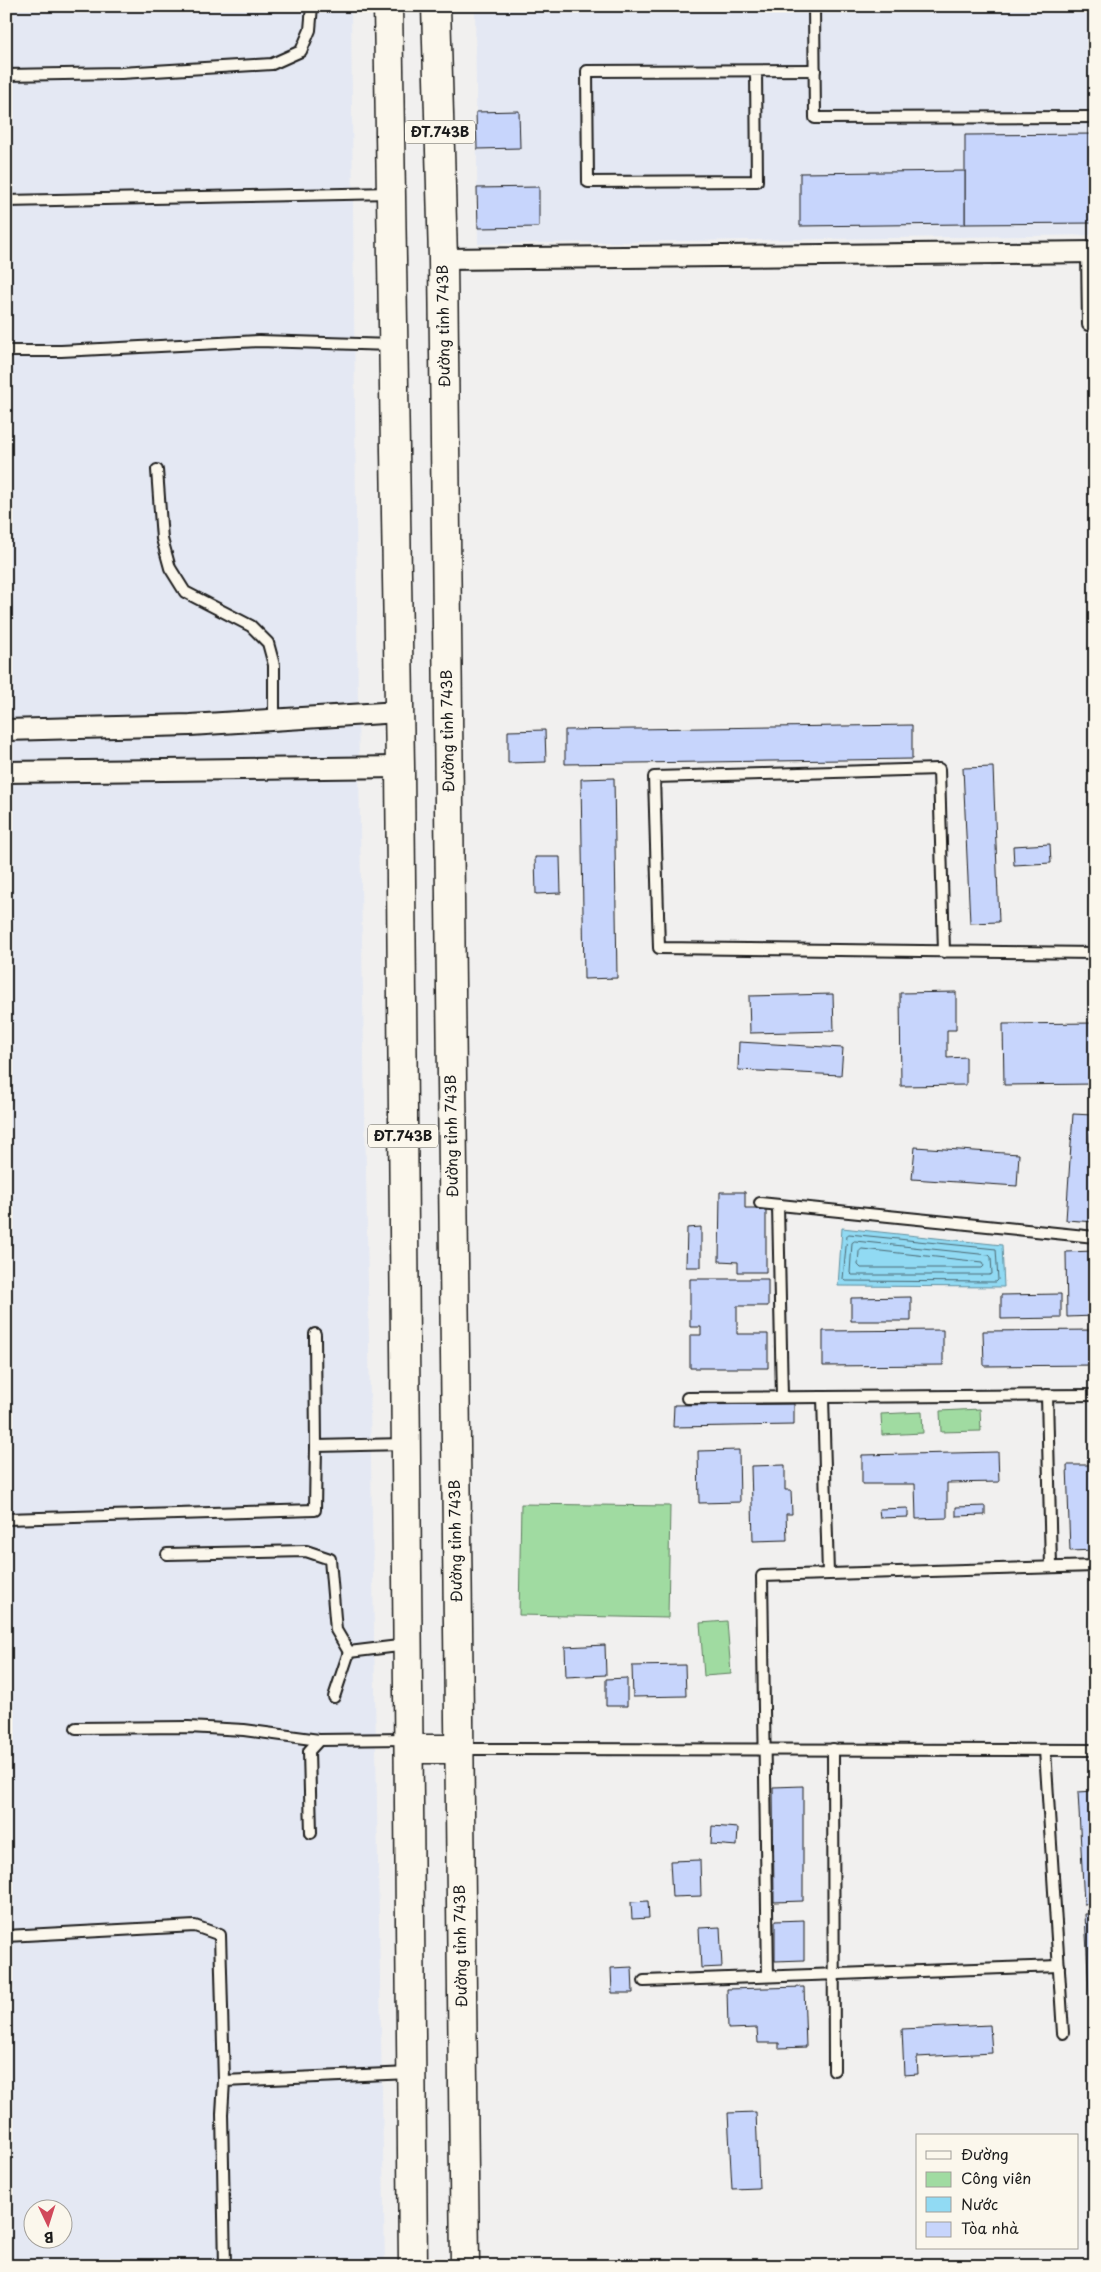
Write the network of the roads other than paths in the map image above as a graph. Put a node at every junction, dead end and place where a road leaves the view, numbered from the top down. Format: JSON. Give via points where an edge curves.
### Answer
{"nodes":[{"id":1,"x":312,"y":6,"type":"edge"},
{"id":2,"x":388,"y":6,"type":"edge"},
{"id":3,"x":436,"y":6,"type":"edge"},
{"id":4,"x":814,"y":6,"type":"edge"},
{"id":5,"x":814,"y":70,"type":"junction"},
{"id":6,"x":756,"y":71,"type":"junction"},
{"id":7,"x":6,"y":75,"type":"edge"},
{"id":8,"x":1095,"y":117,"type":"edge"},
{"id":9,"x":392,"y":193,"type":"junction"},
{"id":10,"x":6,"y":201,"type":"edge"},
{"id":11,"x":1091,"y":252,"type":"edge"},
{"id":12,"x":443,"y":258,"type":"junction"},
{"id":13,"x":1088,"y":325,"type":"dead end"},
{"id":14,"x":393,"y":345,"type":"junction"},
{"id":15,"x":6,"y":351,"type":"edge"},
{"id":16,"x":157,"y":470,"type":"dead end"},
{"id":17,"x":399,"y":712,"type":"junction"},
{"id":18,"x":274,"y":720,"type":"junction"},
{"id":19,"x":6,"y":730,"type":"edge"},
{"id":20,"x":400,"y":767,"type":"junction"},
{"id":21,"x":6,"y":772,"type":"edge"},
{"id":22,"x":944,"y":952,"type":"junction"},
{"id":23,"x":1095,"y":953,"type":"edge"},
{"id":24,"x":760,"y":1203,"type":"dead end"},
{"id":25,"x":778,"y":1205,"type":"junction"},
{"id":26,"x":1095,"y":1238,"type":"edge"},
{"id":27,"x":315,"y":1334,"type":"dead end"},
{"id":28,"x":1047,"y":1395,"type":"junction"},
{"id":29,"x":1095,"y":1395,"type":"edge"},
{"id":30,"x":782,"y":1397,"type":"junction"},
{"id":31,"x":823,"y":1397,"type":"junction"},
{"id":32,"x":687,"y":1398,"type":"dead end"},
{"id":33,"x":406,"y":1444,"type":"junction"},
{"id":34,"x":316,"y":1446,"type":"junction"},
{"id":35,"x":6,"y":1519,"type":"edge"},
{"id":36,"x":167,"y":1554,"type":"dead end"},
{"id":37,"x":1095,"y":1566,"type":"edge"},
{"id":38,"x":1051,"y":1567,"type":"junction"},
{"id":39,"x":828,"y":1574,"type":"junction"},
{"id":40,"x":408,"y":1644,"type":"junction"},
{"id":41,"x":349,"y":1652,"type":"junction"},
{"id":42,"x":334,"y":1697,"type":"dead end"},
{"id":43,"x":76,"y":1728,"type":"dead end"},
{"id":44,"x":319,"y":1740,"type":"junction"},
{"id":45,"x":409,"y":1744,"type":"junction"},
{"id":46,"x":458,"y":1749,"type":"junction"},
{"id":47,"x":765,"y":1749,"type":"junction"},
{"id":48,"x":833,"y":1749,"type":"junction"},
{"id":49,"x":1045,"y":1750,"type":"junction"},
{"id":50,"x":1095,"y":1750,"type":"edge"},
{"id":51,"x":311,"y":1833,"type":"dead end"},
{"id":52,"x":6,"y":1936,"type":"edge"},
{"id":53,"x":1059,"y":1966,"type":"junction"},
{"id":54,"x":833,"y":1974,"type":"junction"},
{"id":55,"x":768,"y":1976,"type":"junction"},
{"id":56,"x":644,"y":1981,"type":"dead end"},
{"id":57,"x":1063,"y":2033,"type":"dead end"},
{"id":58,"x":834,"y":2070,"type":"dead end"},
{"id":59,"x":411,"y":2073,"type":"junction"},
{"id":60,"x":224,"y":2081,"type":"junction"},
{"id":61,"x":225,"y":2266,"type":"edge"},
{"id":62,"x":413,"y":2266,"type":"edge"},
{"id":63,"x":465,"y":2266,"type":"edge"}],
"edges":[{"from":1,"to":7,"type":"lane","via":[[310,30],[302,51],[272,64],[121,73]]},
{"from":2,"to":9,"type":"main road","number":"ĐT.743B"},
{"from":3,"to":12,"type":"main road","name":"Đường tỉnh 743B","number":"ĐT.743B"},
{"from":4,"to":5,"type":"lane"},
{"from":5,"to":6,"type":"lane"},
{"from":5,"to":8,"type":"lane","via":[[815,118]]},
{"from":6,"to":6,"type":"lane","via":[[587,72],[588,182],[757,181]]},
{"from":9,"to":10,"type":"lane"},
{"from":9,"to":14,"type":"main road","number":"ĐT.743B"},
{"from":11,"to":12,"type":"street"},
{"from":11,"to":13,"type":"lane"},
{"from":12,"to":46,"type":"main road","name":"Đường tỉnh 743B","number":"ĐT.743B"},
{"from":14,"to":15,"type":"lane","via":[[259,341]]},
{"from":14,"to":17,"type":"main road","number":"ĐT.743B"},
{"from":16,"to":18,"type":"lane","via":[[162,539],[170,568],[185,592],[251,626],[268,643],[274,665]]},
{"from":17,"to":18,"type":"street"},
{"from":17,"to":20,"type":"main road","number":"ĐT.743B"},
{"from":18,"to":19,"type":"street"},
{"from":20,"to":21,"type":"street"},
{"from":20,"to":33,"type":"main road","number":"ĐT.743B"},
{"from":22,"to":22,"type":"lane","via":[[939,769],[654,777],[658,948]]},
{"from":22,"to":23,"type":"lane"},
{"from":24,"to":25,"type":"lane"},
{"from":25,"to":26,"type":"lane"},
{"from":25,"to":30,"type":"lane"},
{"from":27,"to":34,"type":"lane"},
{"from":28,"to":29,"type":"lane"},
{"from":28,"to":31,"type":"lane"},
{"from":28,"to":38,"type":"lane"},
{"from":30,"to":31,"type":"lane"},
{"from":30,"to":32,"type":"lane"},
{"from":31,"to":39,"type":"lane"},
{"from":33,"to":34,"type":"lane"},
{"from":33,"to":40,"type":"main road","number":"ĐT.743B"},
{"from":34,"to":35,"type":"lane","via":[[315,1510]]},
{"from":36,"to":41,"type":"lane","via":[[306,1552],[330,1559],[336,1630]]},
{"from":37,"to":38,"type":"lane"},
{"from":38,"to":39,"type":"lane"},
{"from":39,"to":47,"type":"lane","via":[[762,1576]]},
{"from":40,"to":41,"type":"lane"},
{"from":40,"to":45,"type":"main road","number":"ĐT.743B"},
{"from":41,"to":42,"type":"lane"},
{"from":43,"to":44,"type":"lane","via":[[188,1727],[244,1730]]},
{"from":44,"to":45,"type":"lane"},
{"from":44,"to":51,"type":"lane","via":[[309,1751]]},
{"from":45,"to":46,"type":"main road"},
{"from":45,"to":59,"type":"main road","number":"ĐT.743B"},
{"from":46,"to":47,"type":"lane"},
{"from":46,"to":63,"type":"main road","name":"Đường tỉnh 743B","number":"ĐT.743B"},
{"from":47,"to":48,"type":"lane"},
{"from":47,"to":55,"type":"lane"},
{"from":48,"to":49,"type":"lane"},
{"from":48,"to":54,"type":"lane"},
{"from":49,"to":50,"type":"lane"},
{"from":49,"to":53,"type":"lane"},
{"from":52,"to":60,"type":"lane","via":[[195,1926],[220,1935]]},
{"from":53,"to":54,"type":"lane"},
{"from":53,"to":57,"type":"lane"},
{"from":54,"to":55,"type":"lane"},
{"from":54,"to":58,"type":"lane"},
{"from":55,"to":56,"type":"lane"},
{"from":59,"to":60,"type":"lane"},
{"from":59,"to":62,"type":"main road","number":"ĐT.743B"},
{"from":60,"to":61,"type":"lane"}]}
